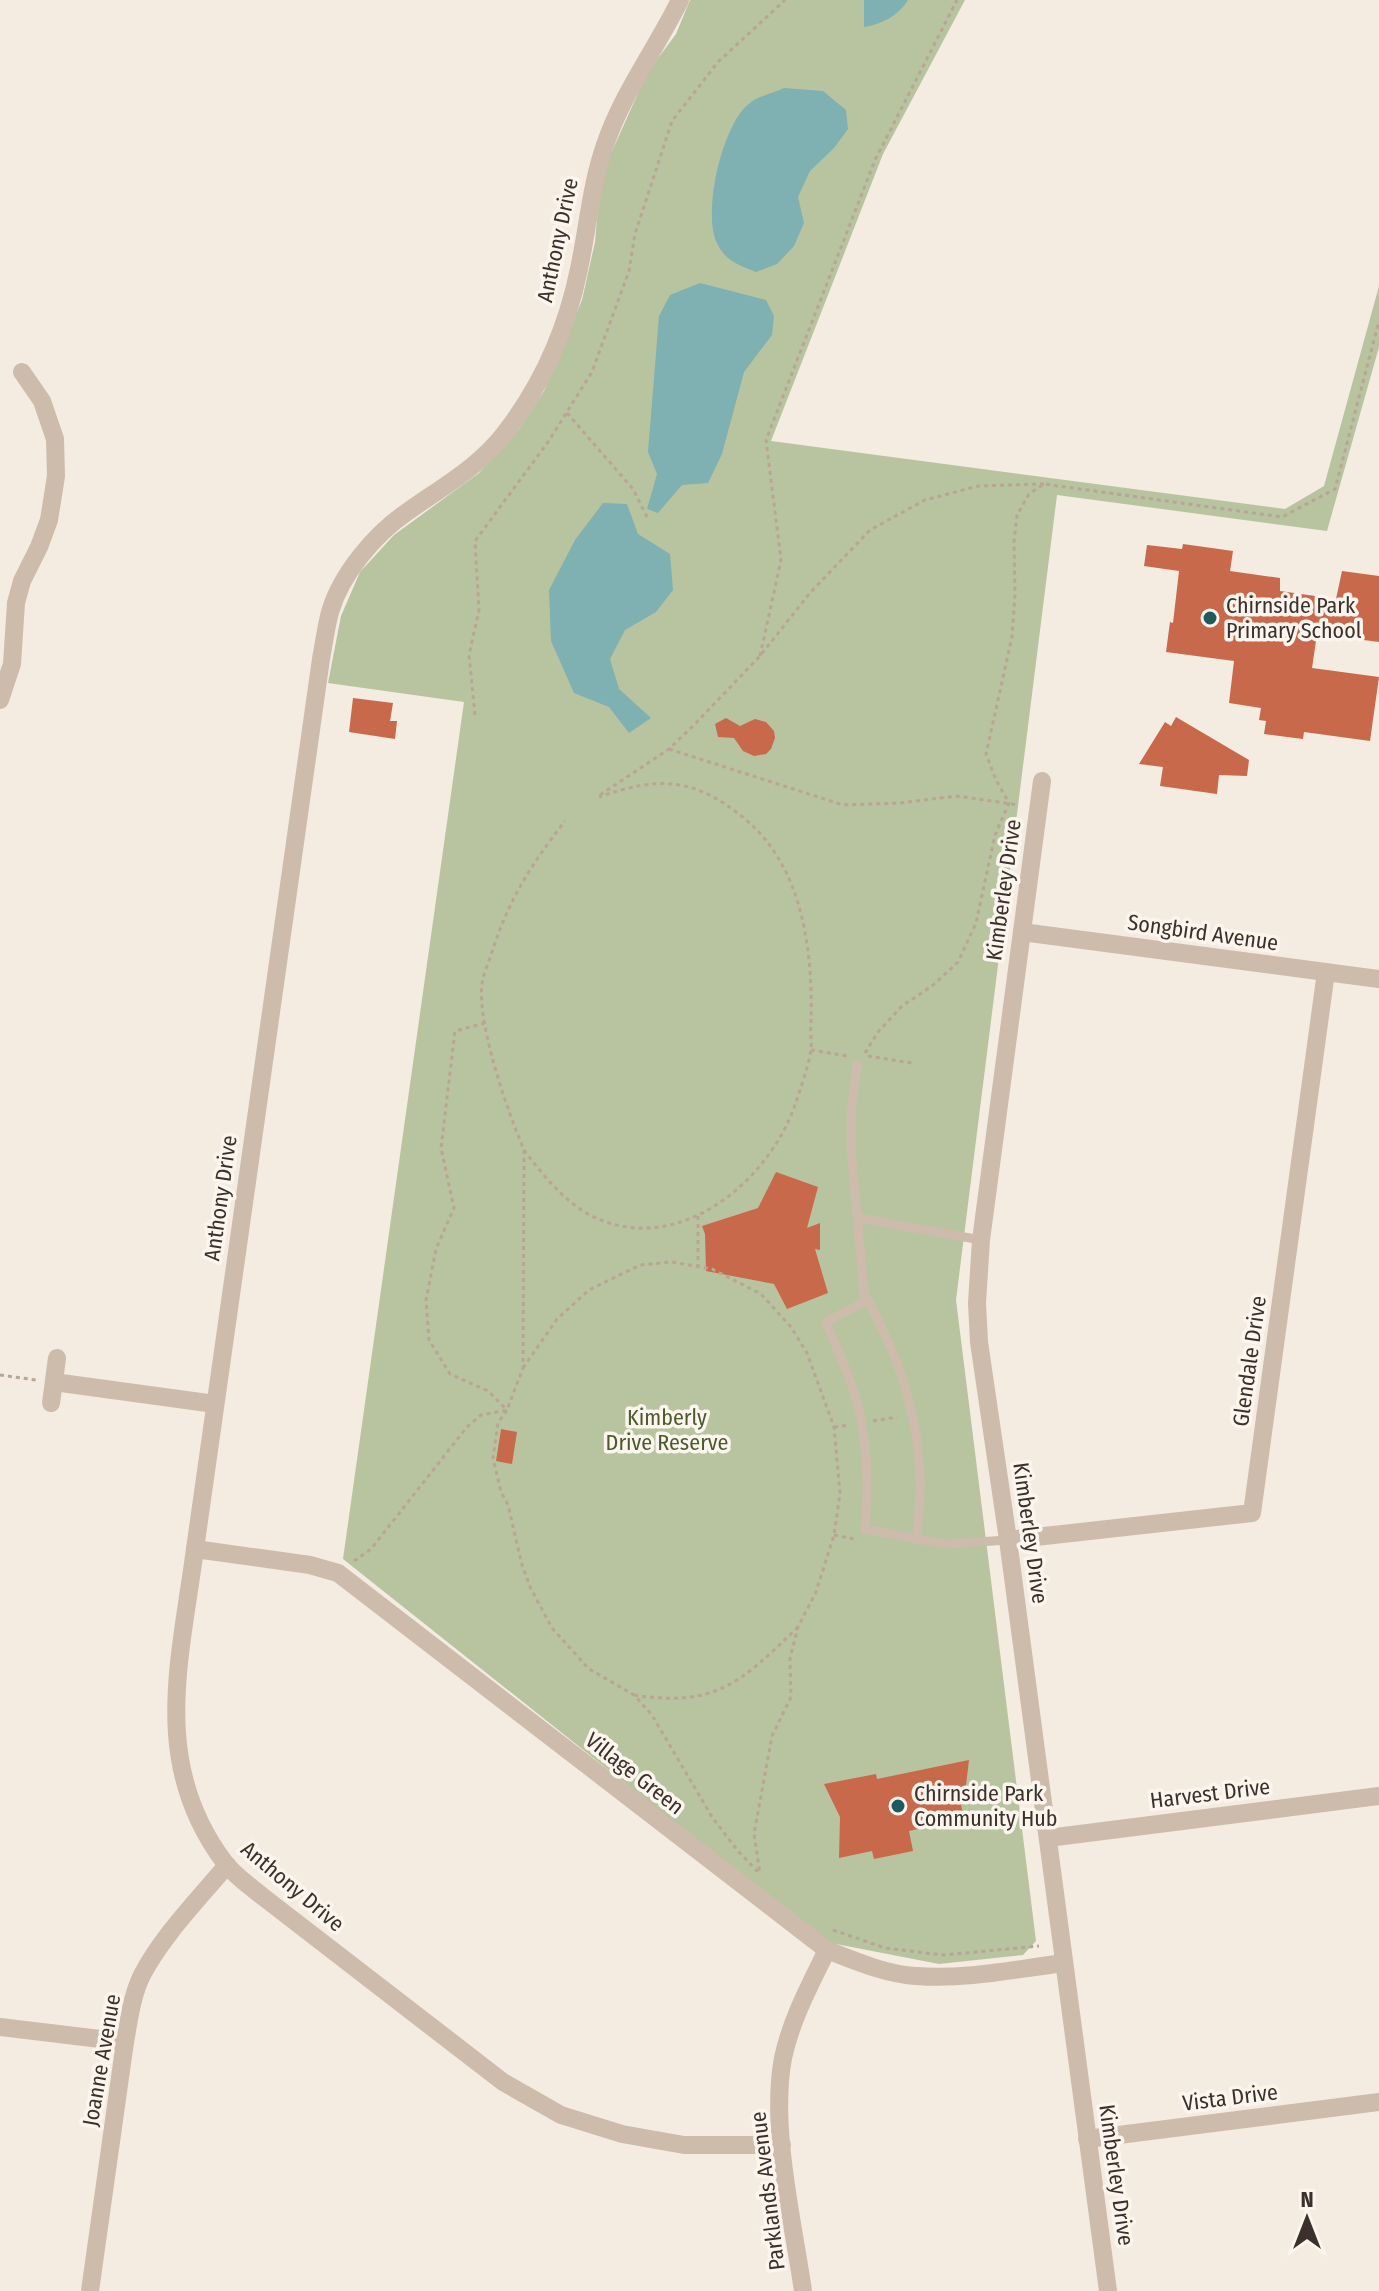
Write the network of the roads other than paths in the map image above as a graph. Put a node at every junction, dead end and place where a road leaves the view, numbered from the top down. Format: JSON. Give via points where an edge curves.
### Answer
{"nodes":[{"id":1,"x":680,"y":0,"type":"edge"},
{"id":2,"x":22,"y":372,"type":"dead end"},
{"id":3,"x":0,"y":700,"type":"edge"},
{"id":4,"x":1042,"y":781,"type":"dead end"},
{"id":5,"x":1022,"y":932,"type":"junction"},
{"id":6,"x":1326,"y":972,"type":"junction"},
{"id":7,"x":1379,"y":979,"type":"edge"},
{"id":8,"x":861,"y":1060,"type":"road end"},
{"id":9,"x":859,"y":1218,"type":"junction"},
{"id":10,"x":981,"y":1240,"type":"junction"},
{"id":11,"x":868,"y":1300,"type":"junction"},
{"id":12,"x":57,"y":1358,"type":"dead end"},
{"id":13,"x":54,"y":1382,"type":"junction"},
{"id":14,"x":51,"y":1403,"type":"dead end"},
{"id":15,"x":215,"y":1404,"type":"junction"},
{"id":16,"x":917,"y":1539,"type":"junction"},
{"id":17,"x":1008,"y":1540,"type":"junction"},
{"id":18,"x":195,"y":1549,"type":"junction"},
{"id":19,"x":1379,"y":1796,"type":"edge"},
{"id":20,"x":1048,"y":1838,"type":"junction"},
{"id":21,"x":227,"y":1865,"type":"junction"},
{"id":22,"x":827,"y":1950,"type":"junction"},
{"id":23,"x":1064,"y":1963,"type":"junction"},
{"id":24,"x":0,"y":2027,"type":"edge"},
{"id":25,"x":125,"y":2042,"type":"junction"},
{"id":26,"x":1379,"y":2102,"type":"edge"},
{"id":27,"x":1087,"y":2139,"type":"junction"},
{"id":28,"x":782,"y":2145,"type":"junction"},
{"id":29,"x":90,"y":2291,"type":"edge"},
{"id":30,"x":803,"y":2291,"type":"edge"},
{"id":31,"x":1108,"y":2291,"type":"edge"}],
"edges":[{"from":1,"to":15,"type":"street","name":"Anthony Drive","via":[[625,96],[606,141],[565,319],[528,402],[475,466],[405,513],[377,539],[351,570],[331,609]]},
{"from":2,"to":3,"type":"street","via":[[42,401],[55,439],[56,476],[49,520],[16,603],[12,664]]},
{"from":4,"to":5,"type":"street","name":"Kimberley Drive"},
{"from":5,"to":6,"type":"street","name":"Songbird Avenue"},
{"from":5,"to":10,"type":"street","name":"Kimberley Drive"},
{"from":6,"to":7,"type":"street","name":"Songbird Avenue"},
{"from":6,"to":17,"type":"street","name":"Glendale Drive","via":[[1252,1513]]},
{"from":8,"to":9,"type":"lane","via":[[851,1111]]},
{"from":9,"to":10,"type":"lane"},
{"from":9,"to":11,"type":"lane"},
{"from":10,"to":17,"type":"street","name":"Kimberley Drive","via":[[979,1342]]},
{"from":11,"to":16,"type":"lane","via":[[901,1369],[913,1414],[920,1480]]},
{"from":11,"to":16,"type":"lane","via":[[826,1322],[856,1398],[867,1457],[865,1529]]},
{"from":12,"to":13,"type":"street"},
{"from":13,"to":14,"type":"street"},
{"from":13,"to":15,"type":"street"},
{"from":15,"to":18,"type":"street","name":"Anthony Drive"},
{"from":16,"to":17,"type":"lane","via":[[947,1544]]},
{"from":17,"to":20,"type":"street","name":"Kimberley Drive"},
{"from":18,"to":21,"type":"street","name":"Anthony Drive","via":[[177,1683],[176,1743],[196,1814]]},
{"from":18,"to":22,"type":"street","name":"Village Green","via":[[338,1573]]},
{"from":19,"to":20,"type":"street","name":"Harvest Drive"},
{"from":20,"to":23,"type":"street","name":"Kimberley Drive"},
{"from":21,"to":25,"type":"street","name":"Joanne Avenue","via":[[142,1976]]},
{"from":21,"to":28,"type":"street","name":"Anthony Drive","via":[[503,2082],[561,2115],[622,2134],[684,2145]]},
{"from":22,"to":23,"type":"street","name":"Village Green","via":[[869,1967],[915,1976]]},
{"from":22,"to":28,"type":"street","name":"Parklands Avenue","via":[[794,2020],[783,2059]]},
{"from":23,"to":27,"type":"street","name":"Kimberley Drive"},
{"from":24,"to":25,"type":"street"},
{"from":25,"to":29,"type":"street","name":"Joanne Avenue"},
{"from":26,"to":27,"type":"street","name":"Vista Drive"},
{"from":27,"to":31,"type":"street","name":"Kimberley Drive"},
{"from":28,"to":30,"type":"street","name":"Parklands Avenue"}]}
